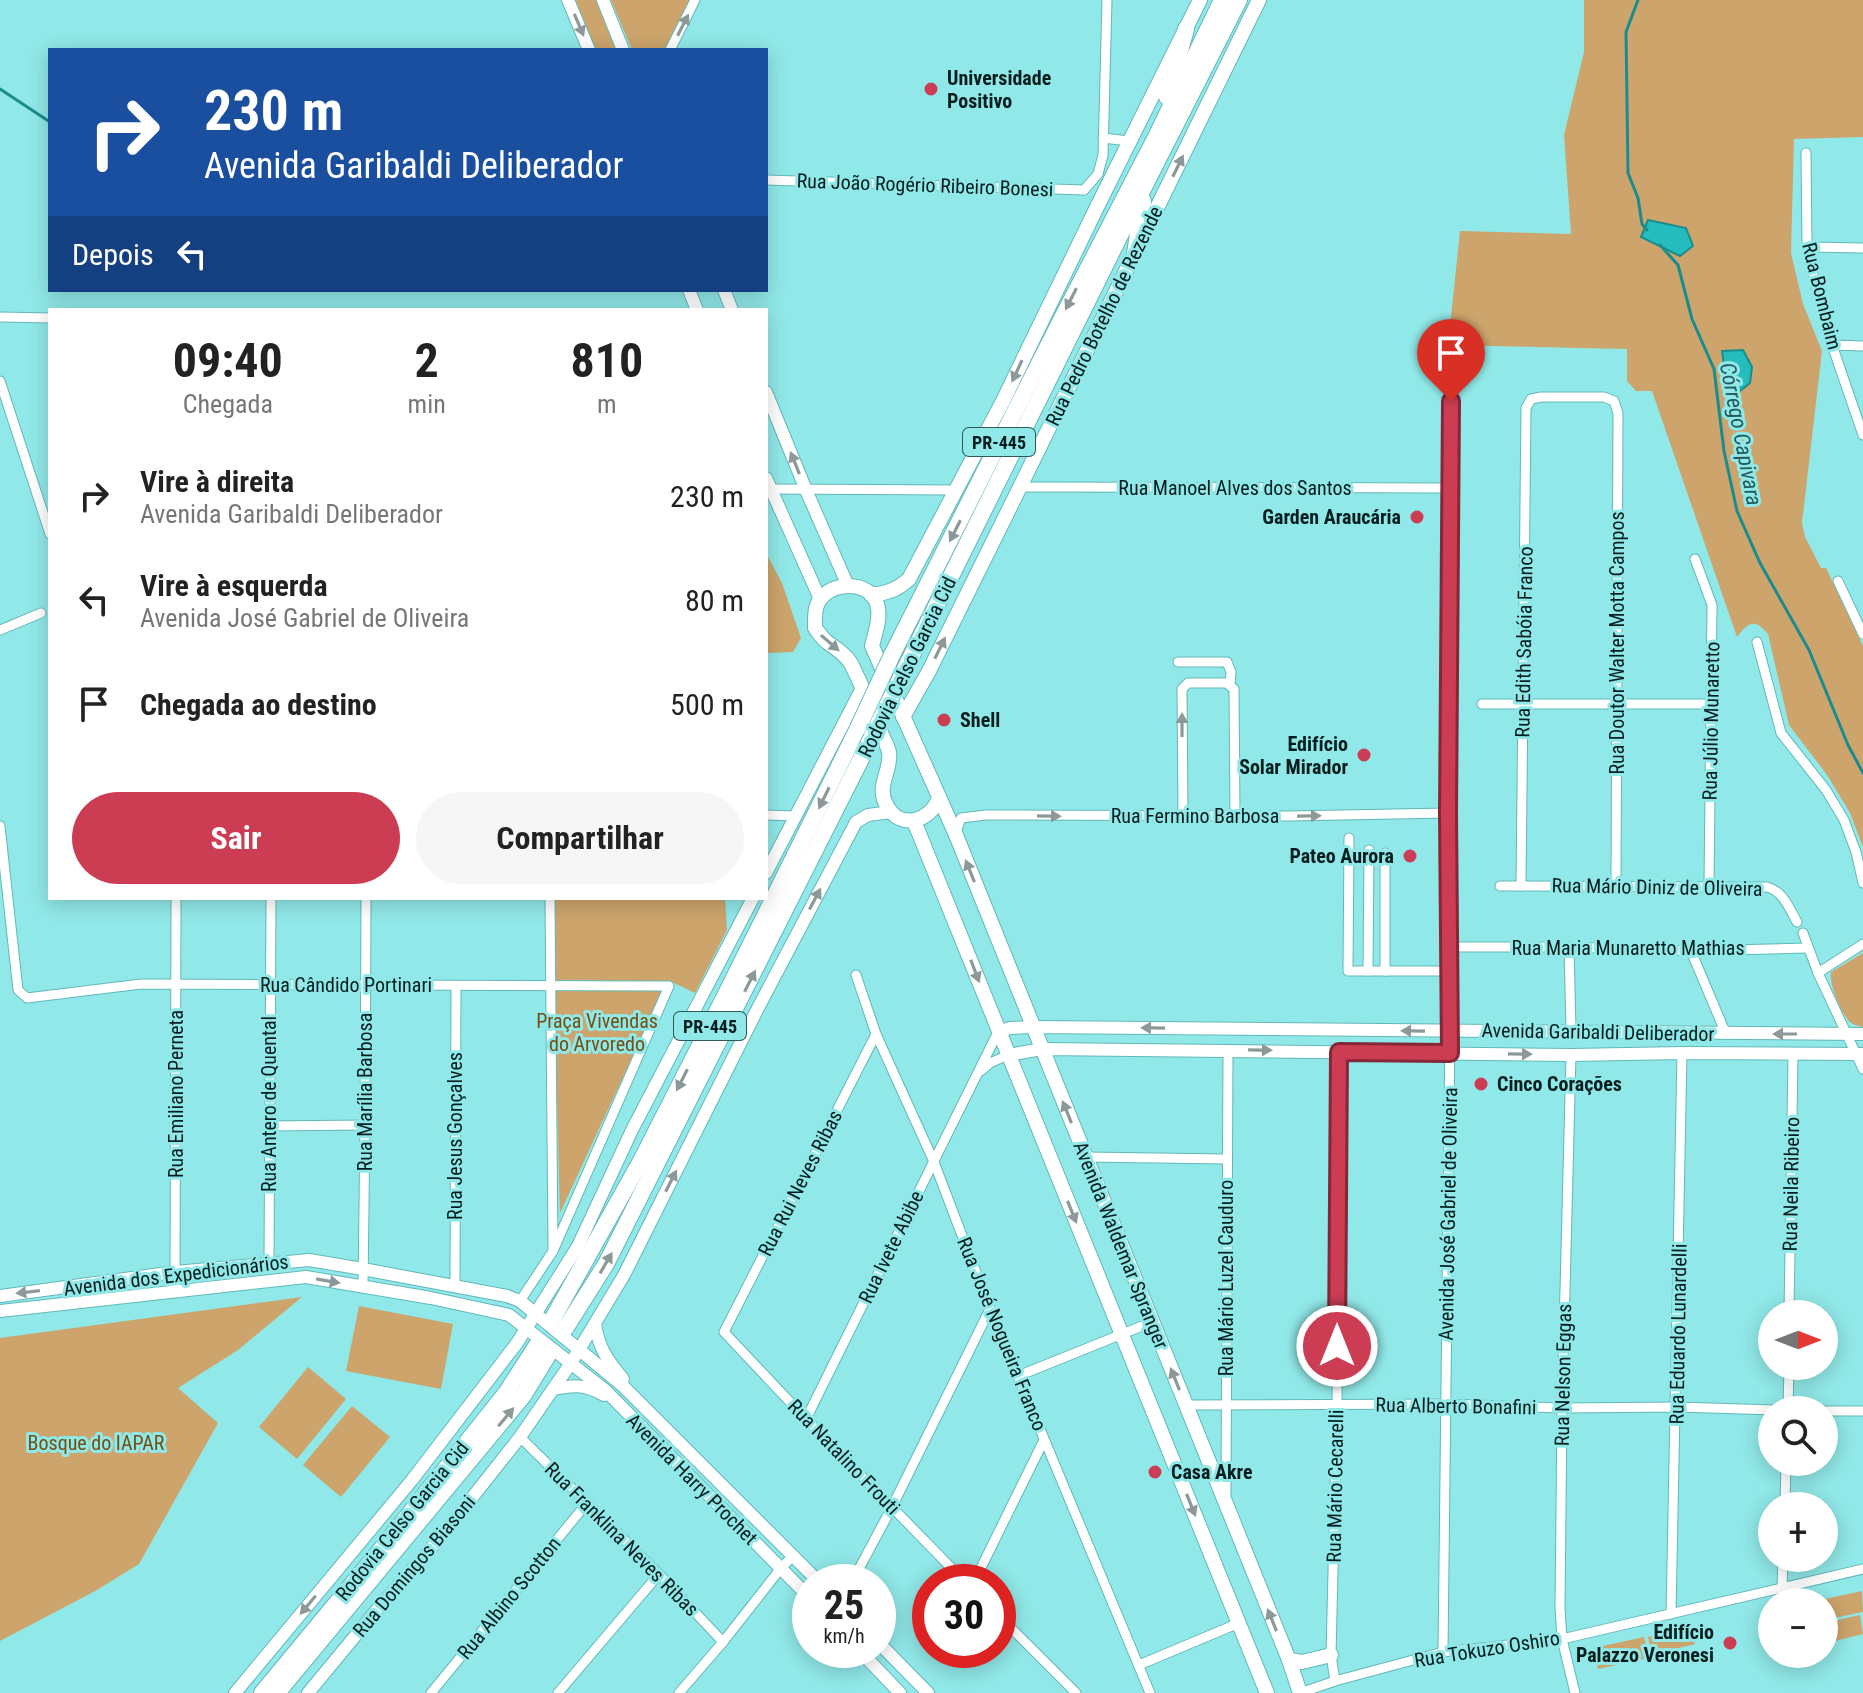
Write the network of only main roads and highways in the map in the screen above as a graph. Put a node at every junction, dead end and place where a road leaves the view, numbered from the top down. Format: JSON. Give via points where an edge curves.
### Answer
{"nodes":[{"id":1,"x":1200,"y":0,"type":"edge"},
{"id":2,"x":1222,"y":0,"type":"edge"},
{"id":3,"x":1239,"y":0,"type":"edge"},
{"id":4,"x":1259,"y":0,"type":"edge"},
{"id":5,"x":1186,"y":29,"type":"junction"},
{"id":6,"x":1156,"y":137,"type":"junction"},
{"id":7,"x":1146,"y":183,"type":"junction"},
{"id":8,"x":1135,"y":254,"type":"junction"},
{"id":9,"x":871,"y":595,"type":"junction"},
{"id":10,"x":903,"y":717,"type":"junction"},
{"id":11,"x":939,"y":798,"type":"junction"},
{"id":12,"x":914,"y":821,"type":"junction"},
{"id":13,"x":1331,"y":1655,"type":"road end"},
{"id":14,"x":1289,"y":1660,"type":"junction"},
{"id":15,"x":262,"y":1693,"type":"edge"},
{"id":16,"x":277,"y":1693,"type":"edge"},
{"id":17,"x":1267,"y":1693,"type":"edge"},
{"id":18,"x":1300,"y":1693,"type":"edge"}],
"edges":[{"from":1,"to":5,"type":"main road","number":"PR-445"},
{"from":2,"to":6,"type":"highway","name":"Rodovia Celso Garcia Cid","number":"PR-445"},
{"from":3,"to":7,"type":"highway","name":"Rodovia Celso Garcia Cid","number":"PR-445"},
{"from":8,"to":4,"type":"main road","name":"Rua Pedro Botelho de Rezende","one_way":true},
{"from":5,"to":6,"type":"highway"},
{"from":5,"to":9,"type":"main road","number":"PR-445","one_way":true,"via":[[1129,141],[1089,200],[1003,401],[909,579]]},
{"from":6,"to":7,"type":"highway","name":"Rodovia Celso Garcia Cid","number":"PR-445","one_way":true,"bridge":true,"via":[[558,1324],[606,1264]]},
{"from":7,"to":8,"type":"highway"},
{"from":10,"to":8,"type":"main road","name":"Rua Pedro Botelho de Rezende","one_way":true},
{"from":9,"to":10,"type":"main road","name":"Avenida Waldemar Spranger","via":[[878,605],[872,646]]},
{"from":9,"to":12,"type":"main road","one_way":true,"via":[[861,588],[837,588],[820,599],[815,628],[850,661],[889,753],[885,804]]},
{"from":10,"to":11,"type":"main road","name":"Avenida Waldemar Spranger"},
{"from":11,"to":12,"type":"main road","via":[[934,810]]},
{"from":14,"to":11,"type":"main road","name":"Avenida Waldemar Spranger","one_way":true},
{"from":12,"to":17,"type":"main road","name":"Avenida Waldemar Spranger","one_way":true},
{"from":13,"to":14,"type":"main road"},
{"from":14,"to":18,"type":"main road","name":"Avenida Waldemar Spranger"},
{"from":16,"to":15,"type":"highway","name":"Rodovia Celso Garcia Cid","one_way":true,"via":[[523,1396],[543,1350]]}]}
